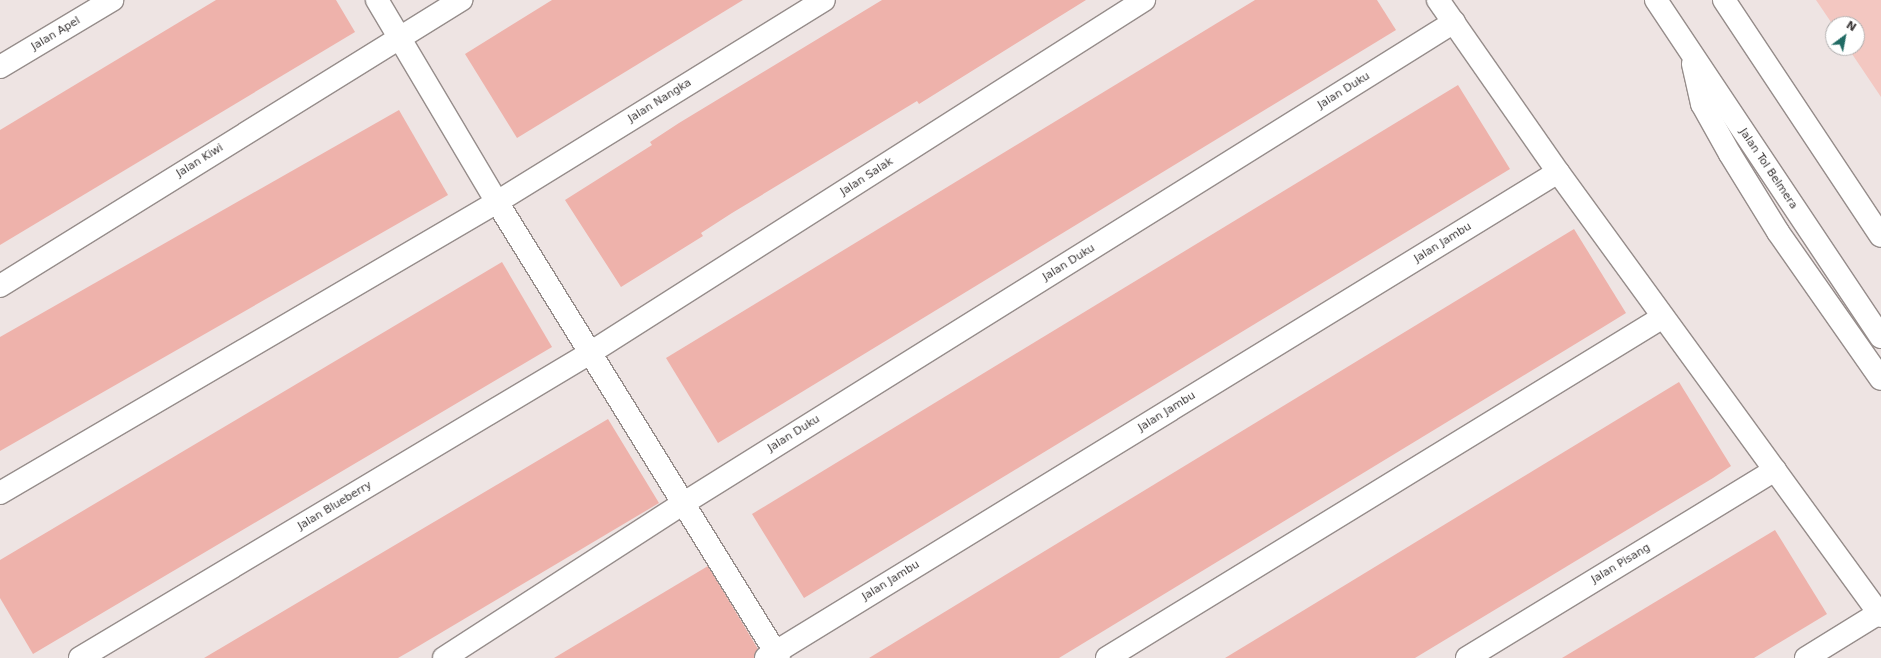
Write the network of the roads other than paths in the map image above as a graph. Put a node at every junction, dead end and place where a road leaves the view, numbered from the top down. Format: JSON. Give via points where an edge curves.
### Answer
{"nodes":[{"id":1,"x":112,"y":0,"type":"edge"},
{"id":2,"x":377,"y":0,"type":"edge"},
{"id":3,"x":461,"y":0,"type":"edge"},
{"id":4,"x":824,"y":0,"type":"edge"},
{"id":5,"x":1144,"y":0,"type":"edge"},
{"id":6,"x":1438,"y":0,"type":"edge"},
{"id":7,"x":1656,"y":0,"type":"edge"},
{"id":8,"x":1724,"y":0,"type":"edge"},
{"id":9,"x":1454,"y":22,"type":"junction"},
{"id":10,"x":400,"y":37,"type":"junction"},
{"id":11,"x":1689,"y":50,"type":"junction"},
{"id":12,"x":0,"y":67,"type":"edge"},
{"id":13,"x":1558,"y":172,"type":"junction"},
{"id":14,"x":496,"y":202,"type":"junction"},
{"id":15,"x":1881,"y":236,"type":"edge"},
{"id":16,"x":0,"y":286,"type":"edge"},
{"id":17,"x":1663,"y":317,"type":"junction"},
{"id":18,"x":1881,"y":337,"type":"edge"},
{"id":19,"x":590,"y":353,"type":"junction"},
{"id":20,"x":1881,"y":379,"type":"edge"},
{"id":21,"x":1775,"y":470,"type":"junction"},
{"id":22,"x":0,"y":493,"type":"edge"},
{"id":23,"x":684,"y":503,"type":"junction"},
{"id":24,"x":1880,"y":614,"type":"edge"},
{"id":25,"x":774,"y":656,"type":"edge"},
{"id":26,"x":80,"y":658,"type":"edge"},
{"id":27,"x":444,"y":658,"type":"edge"},
{"id":28,"x":1107,"y":658,"type":"edge"},
{"id":29,"x":1466,"y":658,"type":"edge"},
{"id":30,"x":1806,"y":658,"type":"edge"}],
"edges":[{"from":1,"to":12,"type":"main road","name":"Jalan Apel"},
{"from":2,"to":10,"type":"main road"},
{"from":3,"to":10,"type":"main road","name":"Jalan Kiwi"},
{"from":4,"to":14,"type":"main road","name":"Jalan Nangka"},
{"from":5,"to":19,"type":"main road","name":"Jalan Salak"},
{"from":6,"to":9,"type":"main road"},
{"from":7,"to":11,"type":"main road","name":"Jalan Tol Belmera"},
{"from":8,"to":15,"type":"main road"},
{"from":9,"to":13,"type":"main road"},
{"from":9,"to":23,"type":"main road","name":"Jalan Duku"},
{"from":10,"to":14,"type":"main road"},
{"from":10,"to":16,"type":"main road","name":"Jalan Kiwi"},
{"from":11,"to":18,"type":"main road","name":"Jalan Tol Belmera"},
{"from":11,"to":20,"type":"main road","via":[[1702,104],[1730,154],[1778,232]]},
{"from":13,"to":17,"type":"main road"},
{"from":13,"to":25,"type":"main road","name":"Jalan Jambu"},
{"from":14,"to":19,"type":"main road"},
{"from":14,"to":22,"type":"main road","name":"Jalan Nangka"},
{"from":17,"to":21,"type":"main road"},
{"from":17,"to":28,"type":"main road"},
{"from":19,"to":23,"type":"main road"},
{"from":19,"to":26,"type":"main road","name":"Jalan Blueberry"},
{"from":21,"to":24,"type":"main road"},
{"from":21,"to":29,"type":"main road","name":"Jalan Pisang"},
{"from":23,"to":25,"type":"main road"},
{"from":23,"to":27,"type":"main road","name":"Jalan Duku"},
{"from":24,"to":30,"type":"main road"}]}
